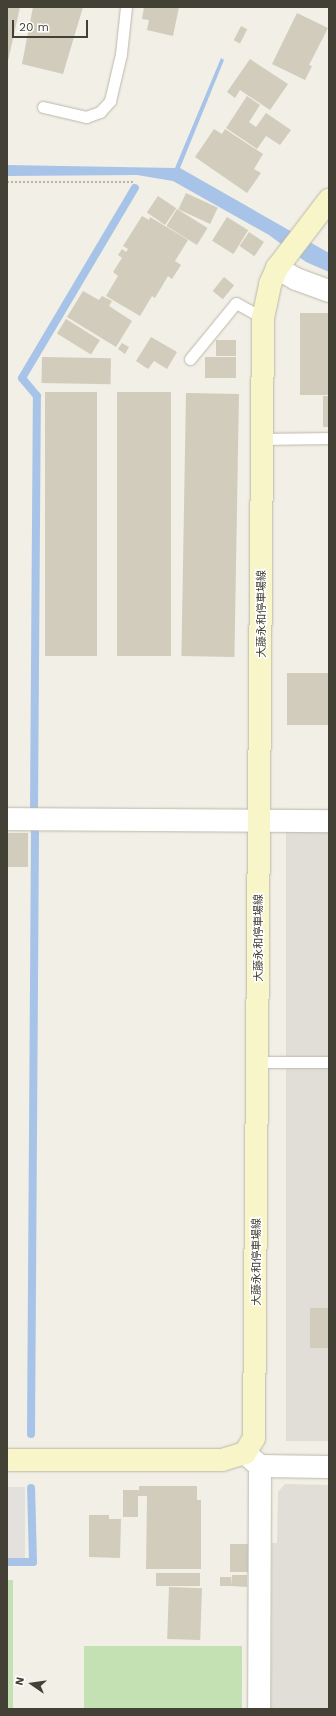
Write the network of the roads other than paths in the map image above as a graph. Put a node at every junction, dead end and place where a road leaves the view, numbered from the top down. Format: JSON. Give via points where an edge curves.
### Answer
{"nodes":[{"id":1,"x":126,"y":7,"type":"edge"},
{"id":2,"x":43,"y":107,"type":"dead end"},
{"id":3,"x":329,"y":200,"type":"edge"},
{"id":4,"x":281,"y":263,"type":"junction"},
{"id":5,"x":329,"y":291,"type":"edge"},
{"id":6,"x":263,"y":318,"type":"junction"},
{"id":7,"x":190,"y":359,"type":"dead end"},
{"id":8,"x":329,"y":438,"type":"edge"},
{"id":9,"x":263,"y":439,"type":"junction"},
{"id":10,"x":7,"y":819,"type":"edge"},
{"id":11,"x":260,"y":821,"type":"junction"},
{"id":12,"x":329,"y":821,"type":"edge"},
{"id":13,"x":259,"y":1062,"type":"junction"},
{"id":14,"x":329,"y":1062,"type":"edge"},
{"id":15,"x":7,"y":1460,"type":"edge"},
{"id":16,"x":253,"y":1460,"type":"junction"},
{"id":17,"x":329,"y":1467,"type":"edge"},
{"id":18,"x":259,"y":1709,"type":"edge"}],
"edges":[{"from":1,"to":2,"type":"lane","via":[[121,54],[110,100],[100,112],[86,117]]},
{"from":3,"to":4,"type":"main road","name":"大藤永和停車場線"},
{"from":4,"to":5,"type":"street"},
{"from":4,"to":6,"type":"main road","name":"大藤永和停車場線","via":[[270,284]]},
{"from":6,"to":7,"type":"lane","via":[[236,303]]},
{"from":6,"to":9,"type":"main road","name":"大藤永和停車場線"},
{"from":8,"to":9,"type":"lane"},
{"from":9,"to":11,"type":"main road","name":"大藤永和停車場線"},
{"from":10,"to":11,"type":"street"},
{"from":11,"to":12,"type":"street"},
{"from":11,"to":13,"type":"main road","name":"大藤永和停車場線"},
{"from":13,"to":14,"type":"lane"},
{"from":13,"to":16,"type":"main road","name":"大藤永和停車場線","via":[[256,1413]]},
{"from":15,"to":16,"type":"main road"},
{"from":16,"to":17,"type":"street"},
{"from":16,"to":18,"type":"street"}]}
